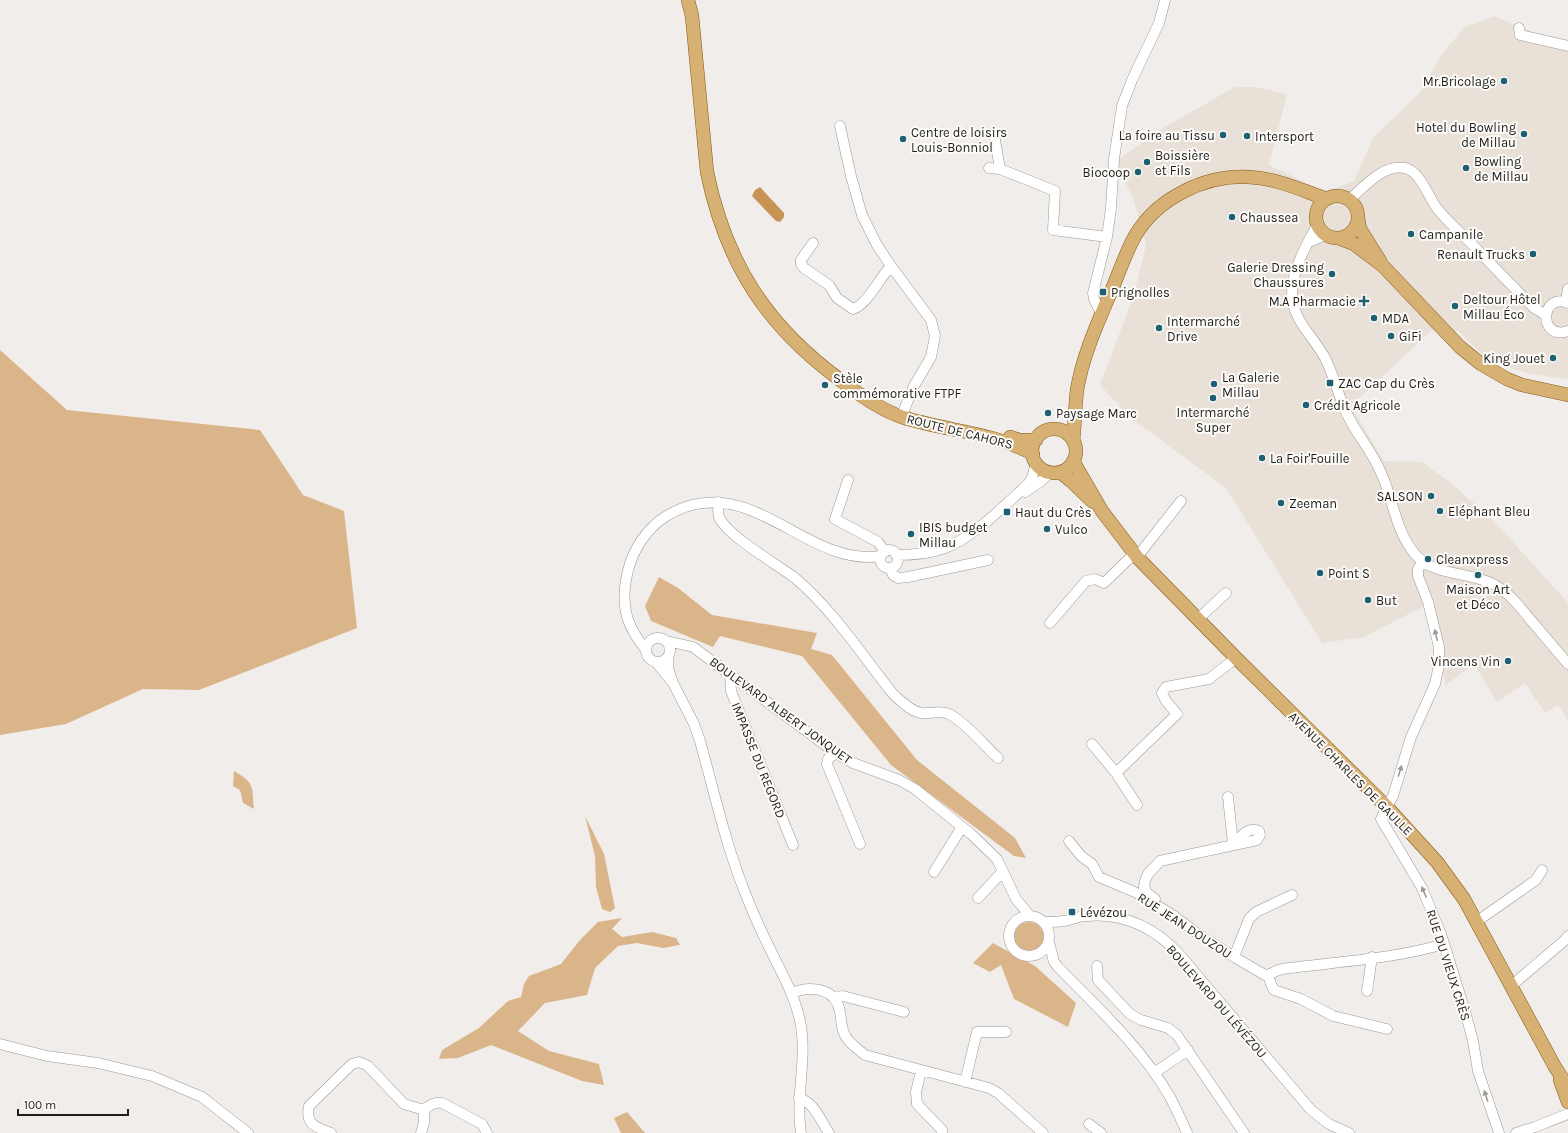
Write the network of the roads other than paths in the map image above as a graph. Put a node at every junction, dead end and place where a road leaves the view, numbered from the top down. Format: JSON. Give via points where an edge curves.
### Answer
{"nodes":[{"id":1,"x":688,"y":0,"type":"edge"},
{"id":2,"x":1165,"y":0,"type":"edge"},
{"id":3,"x":1519,"y":28,"type":"dead end"},
{"id":4,"x":1568,"y":46,"type":"edge"},
{"id":5,"x":840,"y":126,"type":"dead end"},
{"id":6,"x":995,"y":140,"type":"dead end"},
{"id":7,"x":989,"y":168,"type":"dead end"},
{"id":8,"x":1000,"y":169,"type":"junction"},
{"id":9,"x":1285,"y":185,"type":"junction"},
{"id":10,"x":1327,"y":199,"type":"junction"},
{"id":11,"x":1349,"y":200,"type":"junction"},
{"id":12,"x":1358,"y":218,"type":"junction"},
{"id":13,"x":1317,"y":221,"type":"junction"},
{"id":14,"x":1332,"y":236,"type":"junction"},
{"id":15,"x":1107,"y":237,"type":"junction"},
{"id":16,"x":1309,"y":242,"type":"junction"},
{"id":17,"x":813,"y":243,"type":"dead end"},
{"id":18,"x":891,"y":266,"type":"junction"},
{"id":19,"x":1383,"y":266,"type":"junction"},
{"id":20,"x":1568,"y":289,"type":"edge"},
{"id":21,"x":1567,"y":302,"type":"edge"},
{"id":22,"x":1102,"y":313,"type":"junction"},
{"id":23,"x":1546,"y":315,"type":"junction"},
{"id":24,"x":1568,"y":331,"type":"edge"},
{"id":25,"x":1568,"y":395,"type":"edge"},
{"id":26,"x":1076,"y":404,"type":"junction"},
{"id":27,"x":902,"y":414,"type":"junction"},
{"id":28,"x":1060,"y":431,"type":"junction"},
{"id":29,"x":1036,"y":440,"type":"junction"},
{"id":30,"x":1073,"y":441,"type":"junction"},
{"id":31,"x":1034,"y":459,"type":"junction"},
{"id":32,"x":1073,"y":461,"type":"junction"},
{"id":33,"x":1055,"y":472,"type":"junction"},
{"id":34,"x":848,"y":480,"type":"dead end"},
{"id":35,"x":1182,"y":501,"type":"dead end"},
{"id":36,"x":718,"y":502,"type":"junction"},
{"id":37,"x":1006,"y":504,"type":"junction"},
{"id":38,"x":1102,"y":511,"type":"junction"},
{"id":39,"x":1135,"y":555,"type":"junction"},
{"id":40,"x":888,"y":559,"type":"junction"},
{"id":41,"x":988,"y":560,"type":"dead end"},
{"id":42,"x":1423,"y":561,"type":"junction"},
{"id":43,"x":1226,"y":594,"type":"dead end"},
{"id":44,"x":1198,"y":620,"type":"junction"},
{"id":45,"x":1050,"y":623,"type":"dead end"},
{"id":46,"x":630,"y":626,"type":"junction"},
{"id":47,"x":654,"y":638,"type":"junction"},
{"id":48,"x":667,"y":641,"type":"junction"},
{"id":49,"x":684,"y":645,"type":"junction"},
{"id":50,"x":646,"y":650,"type":"junction"},
{"id":51,"x":669,"y":655,"type":"junction"},
{"id":52,"x":1236,"y":658,"type":"junction"},
{"id":53,"x":656,"y":662,"type":"junction"},
{"id":54,"x":1568,"y":664,"type":"edge"},
{"id":55,"x":730,"y":674,"type":"junction"},
{"id":56,"x":673,"y":683,"type":"junction"},
{"id":57,"x":1092,"y":744,"type":"dead end"},
{"id":58,"x":836,"y":753,"type":"junction"},
{"id":59,"x":998,"y":758,"type":"dead end"},
{"id":60,"x":1116,"y":773,"type":"junction"},
{"id":61,"x":1228,"y":797,"type":"dead end"},
{"id":62,"x":1137,"y":805,"type":"dead end"},
{"id":63,"x":1387,"y":807,"type":"junction"},
{"id":64,"x":962,"y":827,"type":"junction"},
{"id":65,"x":1069,"y":841,"type":"dead end"},
{"id":66,"x":860,"y":844,"type":"dead end"},
{"id":67,"x":793,"y":845,"type":"dead end"},
{"id":68,"x":1542,"y":870,"type":"dead end"},
{"id":69,"x":1003,"y":871,"type":"junction"},
{"id":70,"x":934,"y":872,"type":"dead end"},
{"id":71,"x":1292,"y":895,"type":"dead end"},
{"id":72,"x":978,"y":898,"type":"dead end"},
{"id":73,"x":1016,"y":899,"type":"junction"},
{"id":74,"x":1030,"y":916,"type":"junction"},
{"id":75,"x":1174,"y":916,"type":"junction"},
{"id":76,"x":1016,"y":921,"type":"junction"},
{"id":77,"x":1064,"y":921,"type":"junction"},
{"id":78,"x":1044,"y":922,"type":"junction"},
{"id":79,"x":1476,"y":922,"type":"junction"},
{"id":80,"x":1568,"y":936,"type":"edge"},
{"id":81,"x":1049,"y":939,"type":"junction"},
{"id":82,"x":1444,"y":944,"type":"junction"},
{"id":83,"x":1037,"y":956,"type":"junction"},
{"id":84,"x":1234,"y":957,"type":"junction"},
{"id":85,"x":1372,"y":958,"type":"junction"},
{"id":86,"x":1054,"y":962,"type":"junction"},
{"id":87,"x":1097,"y":966,"type":"dead end"},
{"id":88,"x":1268,"y":975,"type":"junction"},
{"id":89,"x":1511,"y":986,"type":"junction"},
{"id":90,"x":1367,"y":991,"type":"dead end"},
{"id":91,"x":792,"y":993,"type":"junction"},
{"id":92,"x":834,"y":998,"type":"junction"},
{"id":93,"x":904,"y":1012,"type":"dead end"},
{"id":94,"x":1387,"y":1029,"type":"dead end"},
{"id":95,"x":1006,"y":1032,"type":"dead end"},
{"id":96,"x":0,"y":1044,"type":"edge"},
{"id":97,"x":1188,"y":1050,"type":"junction"},
{"id":98,"x":921,"y":1071,"type":"junction"},
{"id":99,"x":1154,"y":1073,"type":"junction"},
{"id":100,"x":965,"y":1082,"type":"junction"},
{"id":101,"x":1567,"y":1097,"type":"edge"},
{"id":102,"x":799,"y":1098,"type":"junction"},
{"id":103,"x":424,"y":1110,"type":"junction"},
{"id":104,"x":1568,"y":1114,"type":"edge"},
{"id":105,"x":1547,"y":1122,"type":"junction"},
{"id":106,"x":1089,"y":1124,"type":"dead end"},
{"id":107,"x":248,"y":1133,"type":"edge"},
{"id":108,"x":331,"y":1133,"type":"edge"},
{"id":109,"x":421,"y":1133,"type":"edge"},
{"id":110,"x":487,"y":1133,"type":"edge"},
{"id":111,"x":800,"y":1133,"type":"edge"},
{"id":112,"x":830,"y":1133,"type":"edge"},
{"id":113,"x":942,"y":1133,"type":"edge"},
{"id":114,"x":1043,"y":1133,"type":"edge"},
{"id":115,"x":1101,"y":1133,"type":"edge"},
{"id":116,"x":1187,"y":1133,"type":"edge"},
{"id":117,"x":1244,"y":1133,"type":"edge"},
{"id":118,"x":1349,"y":1133,"type":"edge"},
{"id":119,"x":1499,"y":1133,"type":"edge"},
{"id":120,"x":1516,"y":1133,"type":"edge"}],
"edges":[{"from":1,"to":27,"type":"main road","name":"ROUTE DE CAHORS","via":[[692,16],[708,172],[712,194],[732,253],[768,312],[794,340],[832,374],[866,398],[882,402]]},
{"from":2,"to":15,"type":"street","via":[[1159,23],[1122,106]]},
{"from":3,"to":4,"type":"street","via":[[1520,35]]},
{"from":5,"to":18,"type":"street","via":[[862,215]]},
{"from":6,"to":8,"type":"street"},
{"from":7,"to":8,"type":"street"},
{"from":8,"to":15,"type":"street","via":[[1056,192],[1053,230]]},
{"from":9,"to":10,"type":"main road"},
{"from":9,"to":13,"type":"main road","via":[[1308,201]]},
{"from":9,"to":22,"type":"main road","via":[[1264,179],[1232,178],[1204,184],[1176,196],[1157,210],[1142,226],[1125,255]]},
{"from":10,"to":11,"type":"main road","via":[[1337,196]]},
{"from":10,"to":13,"type":"main road","via":[[1319,206]]},
{"from":11,"to":12,"type":"main road","via":[[1355,207]]},
{"from":11,"to":23,"type":"street","via":[[1385,170],[1409,169],[1421,181],[1437,209],[1534,308]]},
{"from":12,"to":14,"type":"main road","via":[[1355,227],[1347,236]]},
{"from":12,"to":19,"type":"main road","via":[[1363,235]]},
{"from":13,"to":14,"type":"main road","via":[[1321,231]]},
{"from":13,"to":16,"type":"street"},
{"from":14,"to":16,"type":"street"},
{"from":14,"to":19,"type":"main road","via":[[1354,244]]},
{"from":15,"to":22,"type":"street","via":[[1094,293],[1094,299]]},
{"from":16,"to":42,"type":"street","via":[[1297,266],[1292,295],[1294,309],[1325,358],[1346,412],[1371,452],[1382,475],[1404,539]]},
{"from":17,"to":18,"type":"street","via":[[801,264],[829,285],[837,298],[853,309],[864,302]]},
{"from":18,"to":27,"type":"street","via":[[931,320],[935,336],[931,357],[914,386]]},
{"from":19,"to":25,"type":"main road","via":[[1460,347],[1481,364],[1522,385]]},
{"from":20,"to":21,"type":"street"},
{"from":21,"to":23,"type":"street","via":[[1555,302],[1547,310]]},
{"from":22,"to":26,"type":"main road","via":[[1081,372]]},
{"from":23,"to":24,"type":"street","via":[[1546,322],[1552,330],[1562,333]]},
{"from":26,"to":28,"type":"main road","via":[[1070,419]]},
{"from":26,"to":30,"type":"main road"},
{"from":27,"to":29,"type":"main road","name":"ROUTE DE CAHORS","via":[[1020,440]]},
{"from":27,"to":31,"type":"main road","name":"ROUTE DE CAHORS","via":[[929,425],[1005,441],[1019,446]]},
{"from":28,"to":29,"type":"main road","via":[[1046,431]]},
{"from":28,"to":30,"type":"main road"},
{"from":29,"to":31,"type":"main road","via":[[1033,447]]},
{"from":30,"to":32,"type":"main road","via":[[1076,453]]},
{"from":31,"to":33,"type":"main road","via":[[1042,469]]},
{"from":31,"to":37,"type":"street","via":[[1032,478]]},
{"from":32,"to":33,"type":"main road","via":[[1068,468]]},
{"from":32,"to":38,"type":"main road"},
{"from":33,"to":37,"type":"street"},
{"from":33,"to":38,"type":"main road","via":[[1072,481]]},
{"from":34,"to":40,"type":"street","via":[[836,519],[878,542]]},
{"from":35,"to":39,"type":"street"},
{"from":36,"to":40,"type":"street","via":[[735,504],[753,511],[822,546],[865,557]]},
{"from":36,"to":46,"type":"street","via":[[682,508],[664,517],[640,541],[628,568],[624,588],[626,616]]},
{"from":36,"to":59,"type":"street","via":[[720,518],[725,525],[739,539],[782,568],[810,592],[904,704],[922,713],[947,713],[958,720]]},
{"from":37,"to":40,"type":"street","via":[[958,542],[945,548]]},
{"from":38,"to":39,"type":"main road","name":"AVENUE CHARLES DE GAULLE"},
{"from":39,"to":44,"type":"main road","name":"AVENUE CHARLES DE GAULLE"},
{"from":39,"to":45,"type":"street","via":[[1104,583],[1095,579],[1086,581]]},
{"from":40,"to":41,"type":"street","via":[[893,575],[898,578]]},
{"from":42,"to":54,"type":"street","via":[[1444,572],[1491,582],[1516,602]]},
{"from":63,"to":42,"type":"street","one_way":true,"via":[[1393,796],[1411,737],[1435,684],[1439,665],[1439,647],[1428,602],[1418,576],[1418,568]]},
{"from":43,"to":44,"type":"street"},
{"from":44,"to":52,"type":"main road","name":"AVENUE CHARLES DE GAULLE"},
{"from":46,"to":47,"type":"street","via":[[642,636]]},
{"from":46,"to":50,"type":"street"},
{"from":47,"to":48,"type":"street"},
{"from":47,"to":50,"type":"street","via":[[648,643]]},
{"from":48,"to":49,"type":"street","name":"BOULEVARD ALBERT JONQUET"},
{"from":48,"to":51,"type":"street"},
{"from":49,"to":51,"type":"street"},
{"from":49,"to":55,"type":"street","name":"BOULEVARD ALBERT JONQUET","via":[[693,647]]},
{"from":50,"to":53,"type":"street","via":[[648,657]]},
{"from":51,"to":53,"type":"street","via":[[661,662]]},
{"from":51,"to":56,"type":"street","via":[[668,668]]},
{"from":52,"to":60,"type":"street","via":[[1209,680],[1166,688],[1162,693],[1177,714]]},
{"from":52,"to":63,"type":"main road","name":"AVENUE CHARLES DE GAULLE"},
{"from":53,"to":56,"type":"street"},
{"from":55,"to":58,"type":"street","name":"BOULEVARD ALBERT JONQUET"},
{"from":55,"to":67,"type":"street","name":"IMPASSE DU REGORD","via":[[732,691]]},
{"from":56,"to":91,"type":"street","via":[[700,741],[743,889]]},
{"from":57,"to":60,"type":"street"},
{"from":58,"to":64,"type":"street","name":"BOULEVARD ALBERT JONQUET","via":[[853,763],[899,780],[915,789]]},
{"from":58,"to":66,"type":"street","via":[[828,759],[827,764]]},
{"from":60,"to":62,"type":"street"},
{"from":61,"to":75,"type":"street","via":[[1233,844],[1160,861],[1148,874],[1144,887],[1147,893]]},
{"from":63,"to":79,"type":"main road","name":"AVENUE CHARLES DE GAULLE","via":[[1437,862],[1464,899]]},
{"from":82,"to":63,"type":"street","name":"RUE DU VIEUX CRÈS","one_way":true,"via":[[1422,888],[1381,819]]},
{"from":64,"to":69,"type":"street","name":"BOULEVARD ALBERT JONQUET","via":[[984,846]]},
{"from":64,"to":70,"type":"street"},
{"from":65,"to":75,"type":"street","name":"RUE JEAN DOUZOU","via":[[1081,856],[1092,864],[1098,877],[1137,893]]},
{"from":68,"to":79,"type":"street","via":[[1536,880]]},
{"from":69,"to":72,"type":"street"},
{"from":69,"to":73,"type":"street","name":"BOULEVARD ALBERT JONQUET"},
{"from":71,"to":84,"type":"street","via":[[1256,912],[1249,919]]},
{"from":73,"to":74,"type":"street","name":"BOULEVARD ALBERT JONQUET"},
{"from":73,"to":76,"type":"street","name":"BOULEVARD ALBERT JONQUET"},
{"from":74,"to":76,"type":"street"},
{"from":74,"to":78,"type":"street"},
{"from":75,"to":84,"type":"street","name":"RUE JEAN DOUZOU"},
{"from":76,"to":83,"type":"street","via":[[1010,930],[1012,947],[1021,955]]},
{"from":77,"to":78,"type":"street","name":"BOULEVARD DU LÉVÉZOU"},
{"from":77,"to":81,"type":"street"},
{"from":77,"to":118,"type":"street","name":"BOULEVARD DU LÉVÉZOU","via":[[1102,915],[1121,918],[1143,926],[1164,939],[1311,1110],[1329,1124]]},
{"from":78,"to":81,"type":"street"},
{"from":79,"to":89,"type":"main road","name":"AVENUE CHARLES DE GAULLE"},
{"from":80,"to":89,"type":"street"},
{"from":81,"to":83,"type":"street","via":[[1045,950]]},
{"from":81,"to":86,"type":"street"},
{"from":82,"to":85,"type":"street"},
{"from":119,"to":82,"type":"street","name":"RUE DU VIEUX CRÈS","one_way":true,"via":[[1478,1072],[1473,1041]]},
{"from":83,"to":86,"type":"street"},
{"from":84,"to":88,"type":"street","name":"RUE JEAN DOUZOU"},
{"from":85,"to":88,"type":"street","via":[[1279,970]]},
{"from":85,"to":90,"type":"street"},
{"from":86,"to":99,"type":"street","via":[[1123,1035]]},
{"from":87,"to":97,"type":"street","via":[[1098,980],[1123,1008],[1141,1020],[1168,1028],[1178,1035]]},
{"from":88,"to":94,"type":"street","via":[[1274,990],[1301,999],[1333,1016]]},
{"from":89,"to":101,"type":"main road","name":"AVENUE CHARLES DE GAULLE","via":[[1555,1067]]},
{"from":91,"to":92,"type":"street","via":[[812,988]]},
{"from":91,"to":102,"type":"street","via":[[803,1042]]},
{"from":92,"to":93,"type":"street","via":[[843,996]]},
{"from":92,"to":98,"type":"street","via":[[844,1033],[854,1046],[866,1055]]},
{"from":95,"to":100,"type":"street","via":[[977,1032]]},
{"from":96,"to":107,"type":"street","via":[[152,1076],[202,1097]]},
{"from":97,"to":99,"type":"street"},
{"from":97,"to":117,"type":"street"},
{"from":98,"to":100,"type":"street"},
{"from":98,"to":113,"type":"street","via":[[916,1092],[917,1104]]},
{"from":99,"to":116,"type":"street","via":[[1170,1097]]},
{"from":100,"to":114,"type":"street","via":[[998,1093]]},
{"from":101,"to":105,"type":"street"},
{"from":102,"to":111,"type":"street"},
{"from":102,"to":112,"type":"street","via":[[812,1105]]},
{"from":103,"to":108,"type":"street","via":[[404,1104],[368,1066],[359,1062],[352,1064],[309,1106],[307,1113],[311,1123]]},
{"from":103,"to":109,"type":"street"},
{"from":103,"to":110,"type":"street","via":[[430,1104],[442,1103],[482,1124]]},
{"from":104,"to":105,"type":"street"},
{"from":105,"to":120,"type":"street"},
{"from":106,"to":115,"type":"street"}]}
